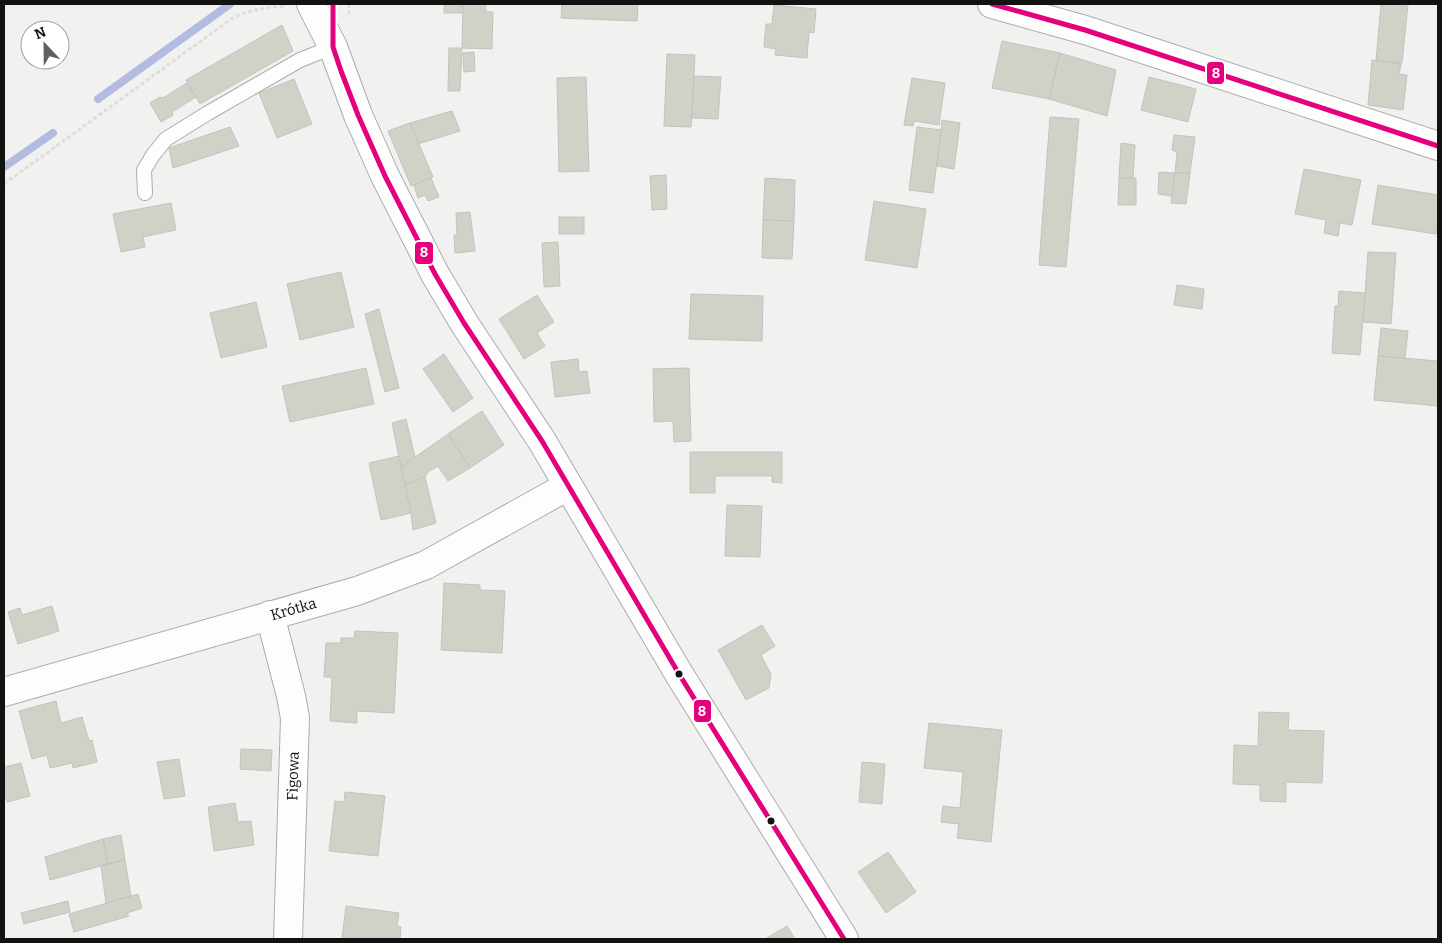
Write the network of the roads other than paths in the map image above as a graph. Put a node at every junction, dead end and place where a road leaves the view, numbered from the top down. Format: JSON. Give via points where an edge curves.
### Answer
{"nodes":[{"id":1,"x":302,"y":4,"type":"edge"},
{"id":2,"x":333,"y":4,"type":"edge"},
{"id":3,"x":992,"y":4,"type":"edge"},
{"id":4,"x":333,"y":47,"type":"junction"},
{"id":5,"x":1438,"y":146,"type":"edge"},
{"id":6,"x":145,"y":193,"type":"dead end"},
{"id":7,"x":568,"y":486,"type":"junction"},
{"id":8,"x":270,"y":615,"type":"junction"},
{"id":9,"x":4,"y":692,"type":"edge"},
{"id":10,"x":288,"y":939,"type":"edge"},
{"id":11,"x":844,"y":939,"type":"edge"}],
"edges":[{"from":1,"to":4,"type":"street"},
{"from":2,"to":4,"type":"street"},
{"from":3,"to":5,"type":"street","via":[[1085,30]]},
{"from":4,"to":6,"type":"lane","via":[[300,60],[166,139],[144,170]]},
{"from":4,"to":7,"type":"street","via":[[385,176],[435,274]]},
{"from":7,"to":8,"type":"street","name":"Krótka","via":[[426,565],[357,591]]},
{"from":7,"to":11,"type":"street","via":[[679,674]]},
{"from":8,"to":9,"type":"street","name":"Krótka"},
{"from":8,"to":10,"type":"street","name":"Figowa","via":[[295,718]]}]}
